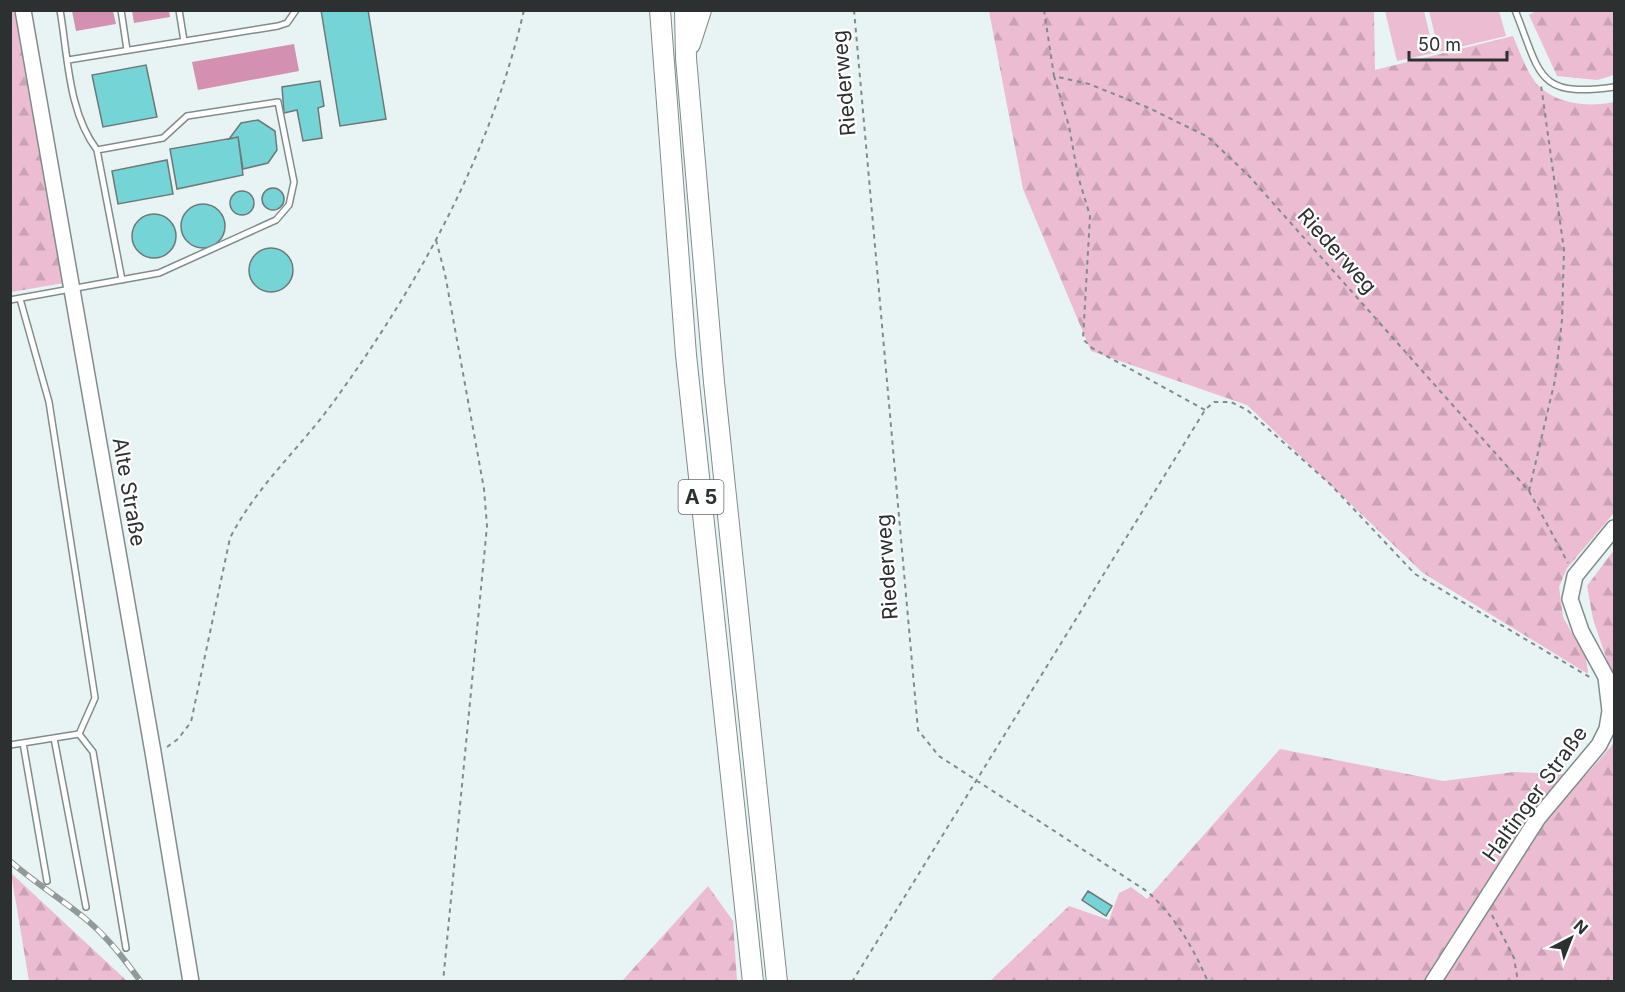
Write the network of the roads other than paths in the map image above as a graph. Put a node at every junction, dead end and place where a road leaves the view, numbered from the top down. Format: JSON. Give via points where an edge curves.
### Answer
{"nodes":[{"id":1,"x":23,"y":10,"type":"edge"},
{"id":2,"x":60,"y":10,"type":"edge"},
{"id":3,"x":121,"y":10,"type":"edge"},
{"id":4,"x":179,"y":10,"type":"edge"},
{"id":5,"x":296,"y":10,"type":"edge"},
{"id":6,"x":660,"y":10,"type":"edge"},
{"id":7,"x":685,"y":10,"type":"edge"},
{"id":8,"x":701,"y":10,"type":"edge"},
{"id":9,"x":1515,"y":10,"type":"edge"},
{"id":10,"x":184,"y":41,"type":"junction"},
{"id":11,"x":127,"y":50,"type":"junction"},
{"id":12,"x":686,"y":58,"type":"junction"},
{"id":13,"x":68,"y":60,"type":"junction"},
{"id":14,"x":1614,"y":87,"type":"edge"},
{"id":15,"x":97,"y":150,"type":"junction"},
{"id":16,"x":122,"y":280,"type":"junction"},
{"id":17,"x":72,"y":288,"type":"junction"},
{"id":18,"x":20,"y":299,"type":"junction"},
{"id":19,"x":10,"y":300,"type":"edge"},
{"id":20,"x":1614,"y":528,"type":"edge"},
{"id":21,"x":1611,"y":693,"type":"edge"},
{"id":22,"x":1611,"y":726,"type":"edge"},
{"id":23,"x":79,"y":734,"type":"junction"},
{"id":24,"x":54,"y":738,"type":"junction"},
{"id":25,"x":23,"y":743,"type":"junction"},
{"id":26,"x":10,"y":745,"type":"edge"},
{"id":27,"x":47,"y":881,"type":"dead end"},
{"id":28,"x":86,"y":907,"type":"dead end"},
{"id":29,"x":126,"y":948,"type":"dead end"},
{"id":30,"x":191,"y":981,"type":"edge"},
{"id":31,"x":753,"y":981,"type":"edge"},
{"id":32,"x":777,"y":981,"type":"edge"},
{"id":33,"x":1433,"y":981,"type":"edge"}],
"edges":[{"from":1,"to":17,"type":"street","name":"Alte Straße"},
{"from":2,"to":13,"type":"lane"},
{"from":3,"to":11,"type":"lane"},
{"from":4,"to":10,"type":"lane"},
{"from":5,"to":10,"type":"lane","via":[[287,23],[278,26]]},
{"from":6,"to":31,"type":"highway","number":"A 5","via":[[686,355]]},
{"from":7,"to":12,"type":"highway","number":"A 5"},
{"from":8,"to":12,"type":"highway"},
{"from":9,"to":14,"type":"lane","via":[[1539,70],[1550,84],[1583,92]]},
{"from":10,"to":11,"type":"lane"},
{"from":11,"to":13,"type":"lane"},
{"from":12,"to":32,"type":"highway","number":"A 5","via":[[716,405]]},
{"from":13,"to":15,"type":"lane","via":[[78,117]]},
{"from":15,"to":16,"type":"lane"},
{"from":15,"to":16,"type":"lane","via":[[163,138],[187,116],[278,102],[294,182],[289,205],[276,220],[159,273]]},
{"from":16,"to":17,"type":"lane"},
{"from":17,"to":18,"type":"lane"},
{"from":17,"to":30,"type":"street","name":"Alte Straße"},
{"from":18,"to":19,"type":"lane"},
{"from":18,"to":23,"type":"lane","via":[[49,402],[95,698]]},
{"from":20,"to":21,"type":"street","name":"Haltinger Straße","via":[[1575,576],[1570,599]]},
{"from":21,"to":22,"type":"street","name":"Haltinger Straße"},
{"from":22,"to":33,"type":"street","name":"Haltinger Straße","via":[[1538,818]]},
{"from":23,"to":24,"type":"lane"},
{"from":23,"to":29,"type":"lane","via":[[93,752]]},
{"from":24,"to":25,"type":"lane"},
{"from":24,"to":28,"type":"lane"},
{"from":25,"to":26,"type":"lane"},
{"from":25,"to":27,"type":"lane"}]}
